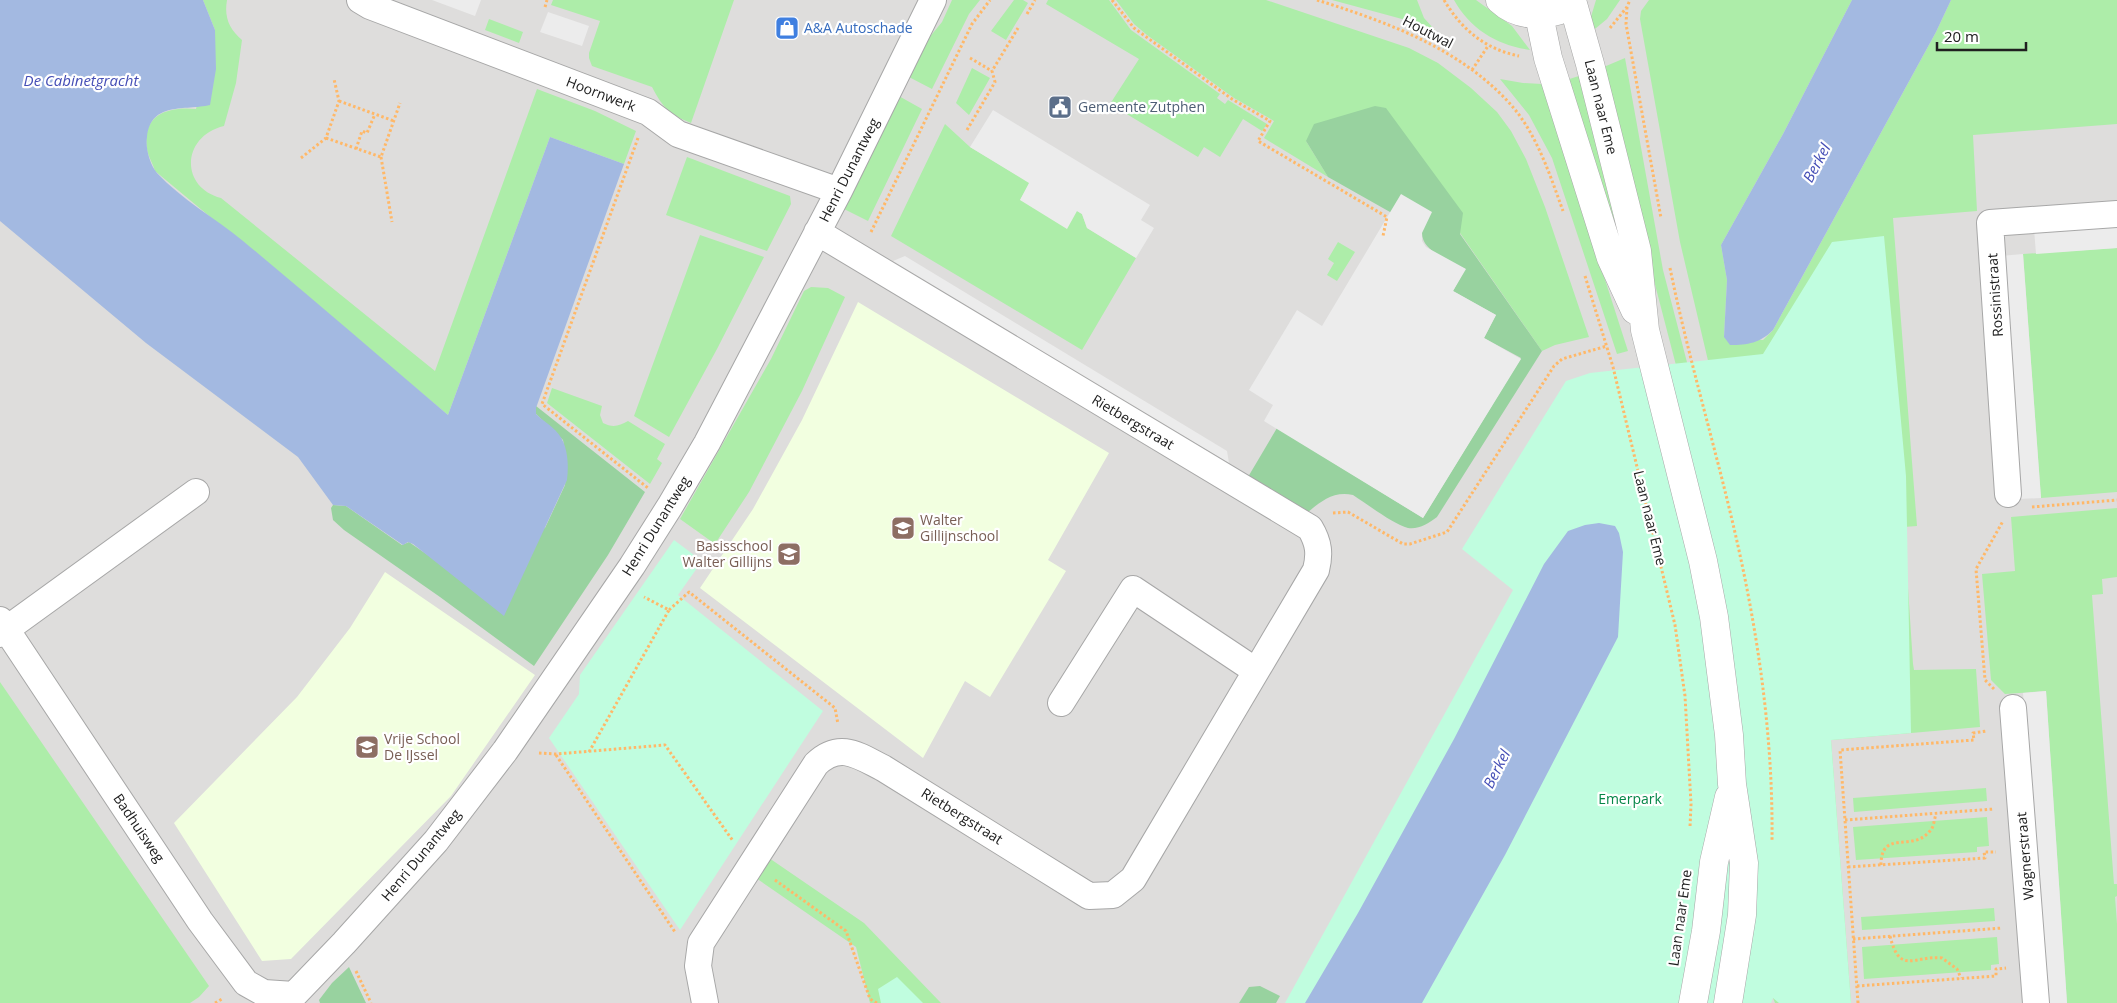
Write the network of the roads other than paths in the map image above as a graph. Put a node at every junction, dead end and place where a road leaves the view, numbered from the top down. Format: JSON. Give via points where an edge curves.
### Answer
{"nodes":[{"id":1,"x":360,"y":0,"type":"edge"},
{"id":2,"x":933,"y":0,"type":"edge"},
{"id":3,"x":1500,"y":0,"type":"edge"},
{"id":4,"x":1575,"y":2,"type":"edge"},
{"id":5,"x":1538,"y":15,"type":"junction"},
{"id":6,"x":839,"y":192,"type":"junction"},
{"id":7,"x":2117,"y":214,"type":"edge"},
{"id":8,"x":817,"y":232,"type":"junction"},
{"id":9,"x":1645,"y":330,"type":"junction"},
{"id":10,"x":196,"y":492,"type":"dead end"},
{"id":11,"x":2009,"y":501,"type":"road end"},
{"id":12,"x":2,"y":628,"type":"edge"},
{"id":13,"x":1256,"y":671,"type":"junction"},
{"id":14,"x":1061,"y":704,"type":"dead end"},
{"id":15,"x":2014,"y":719,"type":"road end"},
{"id":16,"x":1732,"y":784,"type":"junction"},
{"id":17,"x":294,"y":999,"type":"edge"},
{"id":18,"x":705,"y":1003,"type":"edge"},
{"id":19,"x":1693,"y":1003,"type":"edge"},
{"id":20,"x":1728,"y":1003,"type":"edge"},
{"id":21,"x":2036,"y":1003,"type":"edge"}],
"edges":[{"from":1,"to":6,"type":"street","name":"Hoornwerk","via":[[648,112],[678,134]]},
{"from":2,"to":6,"type":"street","name":"Henri Dunantweg"},
{"from":3,"to":5,"type":"street","via":[[1521,12]]},
{"from":4,"to":5,"type":"street","via":[[1556,12]]},
{"from":4,"to":9,"type":"street","name":"Laan naar Eme","via":[[1636,252]]},
{"from":5,"to":9,"type":"street","name":"Laan naar Eme","via":[[1548,58],[1611,258]]},
{"from":6,"to":8,"type":"street","name":"Henri Dunantweg"},
{"from":7,"to":11,"type":"street","name":"Rossinistraat","via":[[1990,223]]},
{"from":8,"to":13,"type":"street","name":"Rietbergstraat","via":[[1310,528],[1319,547],[1316,570]]},
{"from":8,"to":17,"type":"street","name":"Henri Dunantweg","via":[[707,443],[620,584],[505,751],[436,841]]},
{"from":9,"to":16,"type":"street","name":"Laan naar Eme","via":[[1714,616]]},
{"from":10,"to":12,"type":"street","name":"Badhuisweg"},
{"from":12,"to":17,"type":"street","name":"Badhuisweg","via":[[200,921],[246,983],[264,993]]},
{"from":13,"to":14,"type":"street","via":[[1133,590]]},
{"from":13,"to":18,"type":"street","name":"Rietbergstraat","via":[[1133,879],[1112,895],[1089,896],[883,768],[853,753],[844,751],[824,756],[701,943],[698,966]]},
{"from":15,"to":21,"type":"street","name":"Wagnerstraat"},
{"from":16,"to":19,"type":"street","name":"Laan naar Eme","via":[[1714,862]]},
{"from":16,"to":20,"type":"street","name":"Laan naar Eme","via":[[1744,863],[1742,915]]}]}
